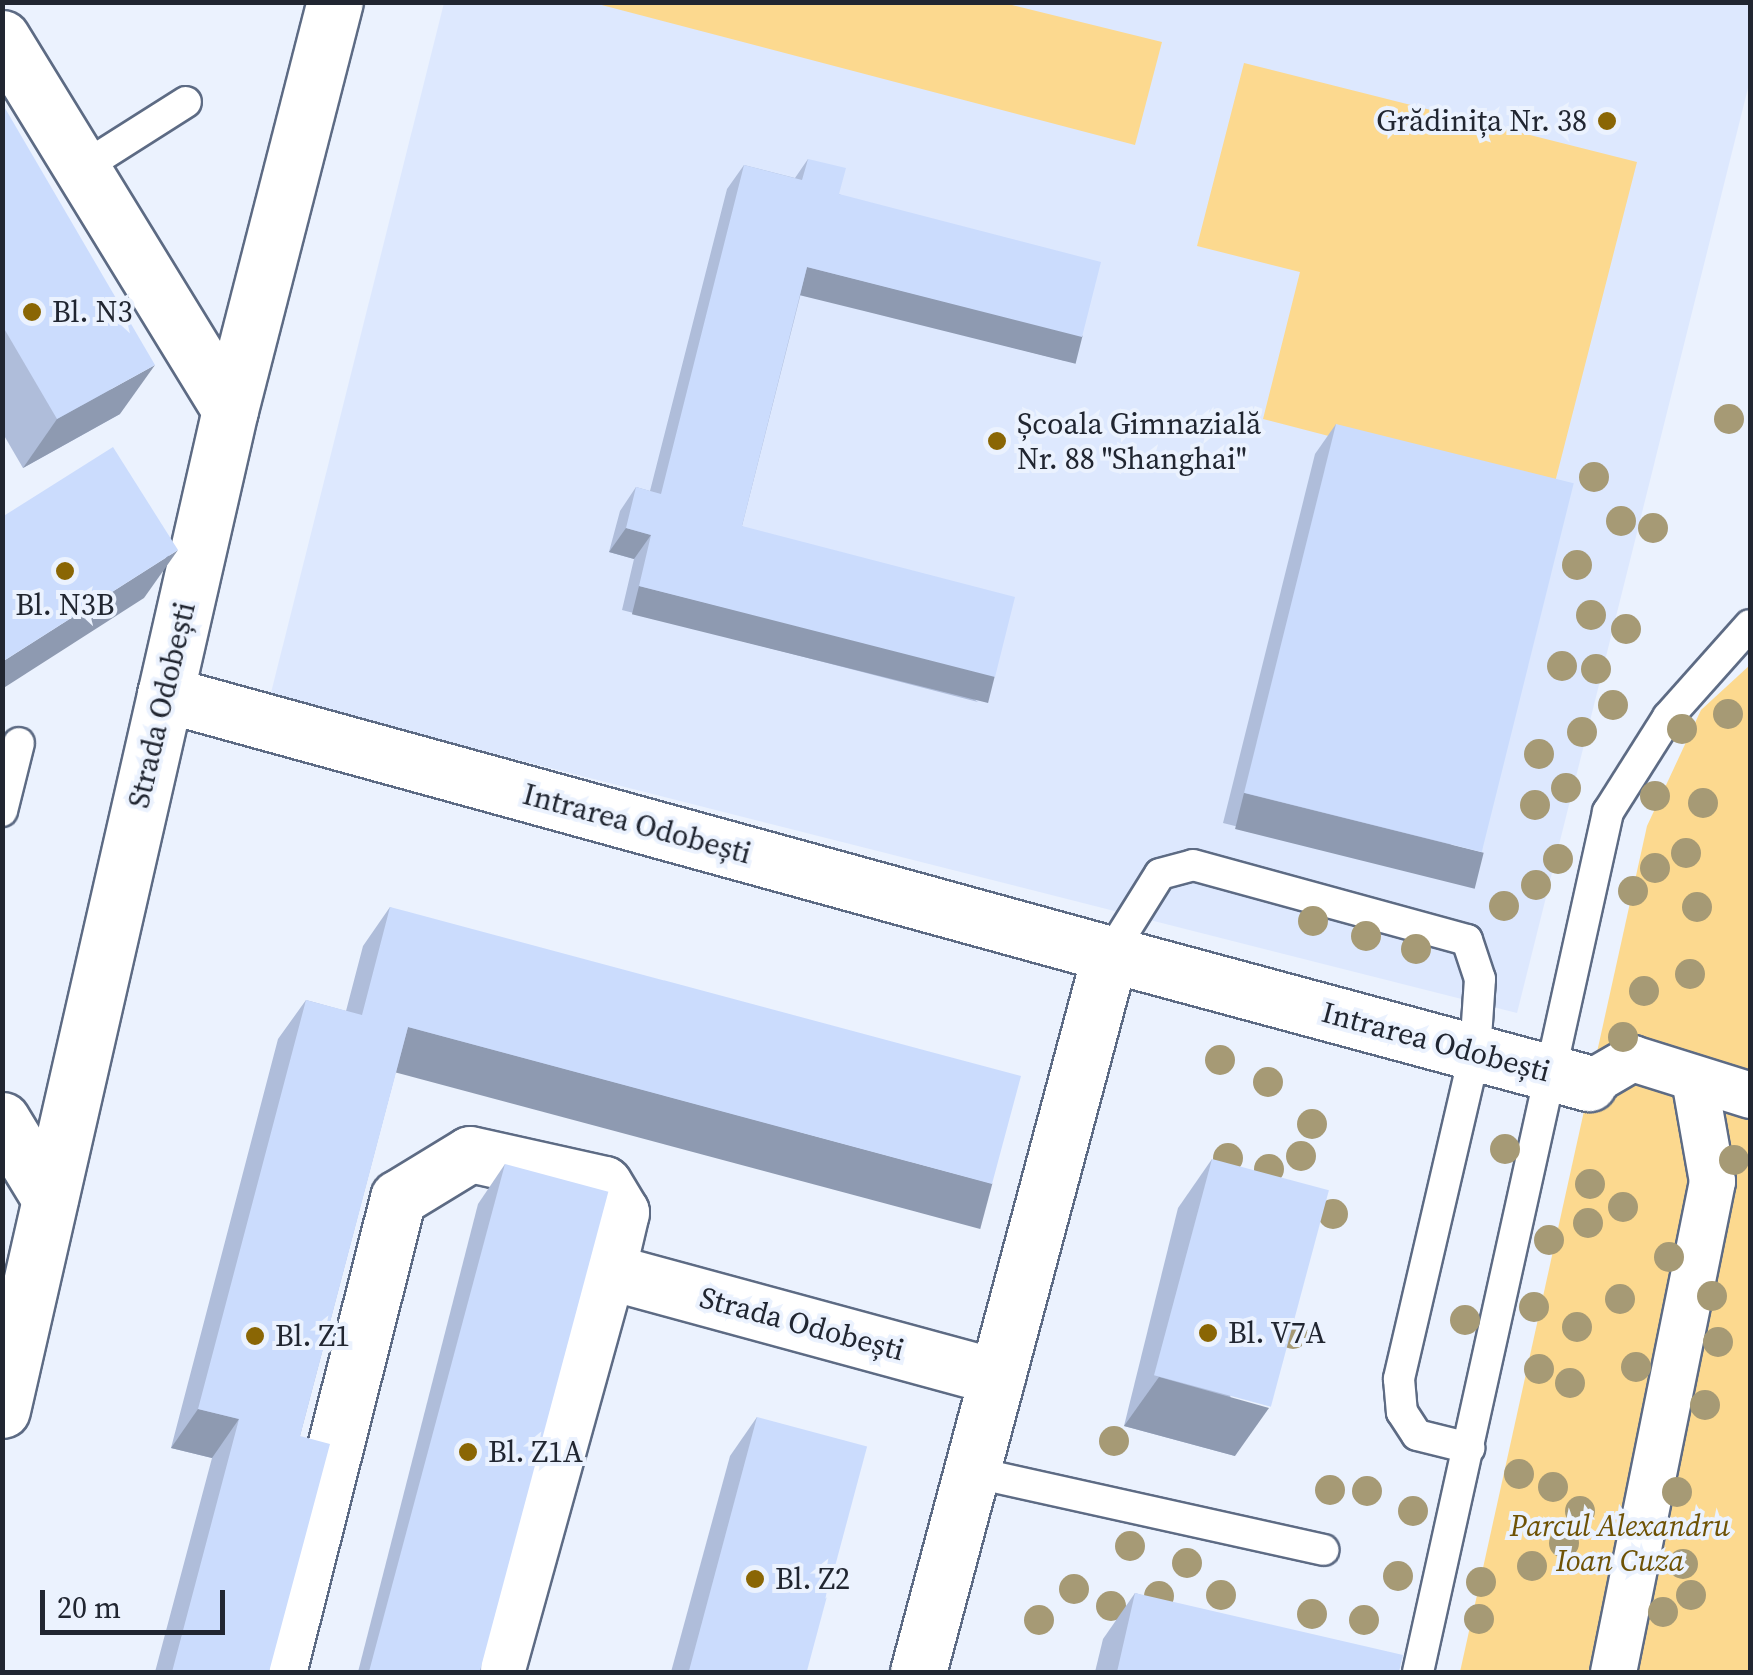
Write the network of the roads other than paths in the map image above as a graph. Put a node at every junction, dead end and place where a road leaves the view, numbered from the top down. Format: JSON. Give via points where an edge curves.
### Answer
{"nodes":[{"id":1,"x":335,"y":2,"type":"edge"},
{"id":2,"x":2,"y":38,"type":"edge"},
{"id":3,"x":186,"y":102,"type":"dead end"},
{"id":4,"x":82,"y":168,"type":"junction"},
{"id":5,"x":230,"y":410,"type":"junction"},
{"id":6,"x":1750,"y":625,"type":"edge"},
{"id":7,"x":164,"y":694,"type":"junction"},
{"id":8,"x":19,"y":743,"type":"dead end"},
{"id":9,"x":2,"y":810,"type":"edge"},
{"id":10,"x":1110,"y":954,"type":"junction"},
{"id":11,"x":1475,"y":1052,"type":"junction"},
{"id":12,"x":1568,"y":1077,"type":"junction"},
{"id":13,"x":1694,"y":1078,"type":"junction"},
{"id":14,"x":1750,"y":1095,"type":"edge"},
{"id":15,"x":2,"y":1120,"type":"edge"},
{"id":16,"x":50,"y":1199,"type":"junction"},
{"id":17,"x":607,"y":1271,"type":"junction"},
{"id":18,"x":998,"y":1377,"type":"junction"},
{"id":19,"x":2,"y":1410,"type":"edge"},
{"id":20,"x":1469,"y":1448,"type":"junction"},
{"id":21,"x":972,"y":1472,"type":"junction"},
{"id":22,"x":1323,"y":1550,"type":"dead end"},
{"id":23,"x":278,"y":1672,"type":"edge"},
{"id":24,"x":496,"y":1672,"type":"edge"},
{"id":25,"x":918,"y":1672,"type":"edge"},
{"id":26,"x":1418,"y":1672,"type":"edge"},
{"id":27,"x":1613,"y":1672,"type":"edge"}],
"edges":[{"from":1,"to":5,"type":"street","name":"Strada Odobești"},
{"from":2,"to":4,"type":"street"},
{"from":3,"to":4,"type":"lane"},
{"from":4,"to":5,"type":"street"},
{"from":5,"to":7,"type":"street","name":"Strada Odobești"},
{"from":6,"to":12,"type":"lane","via":[[1668,717],[1608,812]]},
{"from":7,"to":10,"type":"street","name":"Intrarea Odobești"},
{"from":7,"to":16,"type":"street","name":"Strada Odobești"},
{"from":8,"to":9,"type":"lane"},
{"from":10,"to":11,"type":"street","name":"Intrarea Odobești"},
{"from":10,"to":11,"type":"lane","via":[[1160,874],[1193,866],[1266,885],[1467,940],[1480,980]]},
{"from":10,"to":18,"type":"street"},
{"from":11,"to":12,"type":"street","name":"Intrarea Odobești"},
{"from":11,"to":20,"type":"lane","via":[[1400,1379],[1402,1412],[1416,1434]]},
{"from":12,"to":13,"type":"street","via":[[1632,1058]]},
{"from":12,"to":20,"type":"lane"},
{"from":13,"to":14,"type":"street"},
{"from":13,"to":27,"type":"street","via":[[1712,1181]]},
{"from":15,"to":16,"type":"street"},
{"from":16,"to":19,"type":"street","name":"Strada Odobești"},
{"from":17,"to":18,"type":"street","name":"Strada Odobești"},
{"from":17,"to":23,"type":"street","via":[[621,1212],[604,1184],[470,1154],[398,1198]]},
{"from":17,"to":24,"type":"street"},
{"from":18,"to":21,"type":"street"},
{"from":20,"to":26,"type":"lane"},
{"from":21,"to":22,"type":"lane"},
{"from":21,"to":25,"type":"street"}]}
